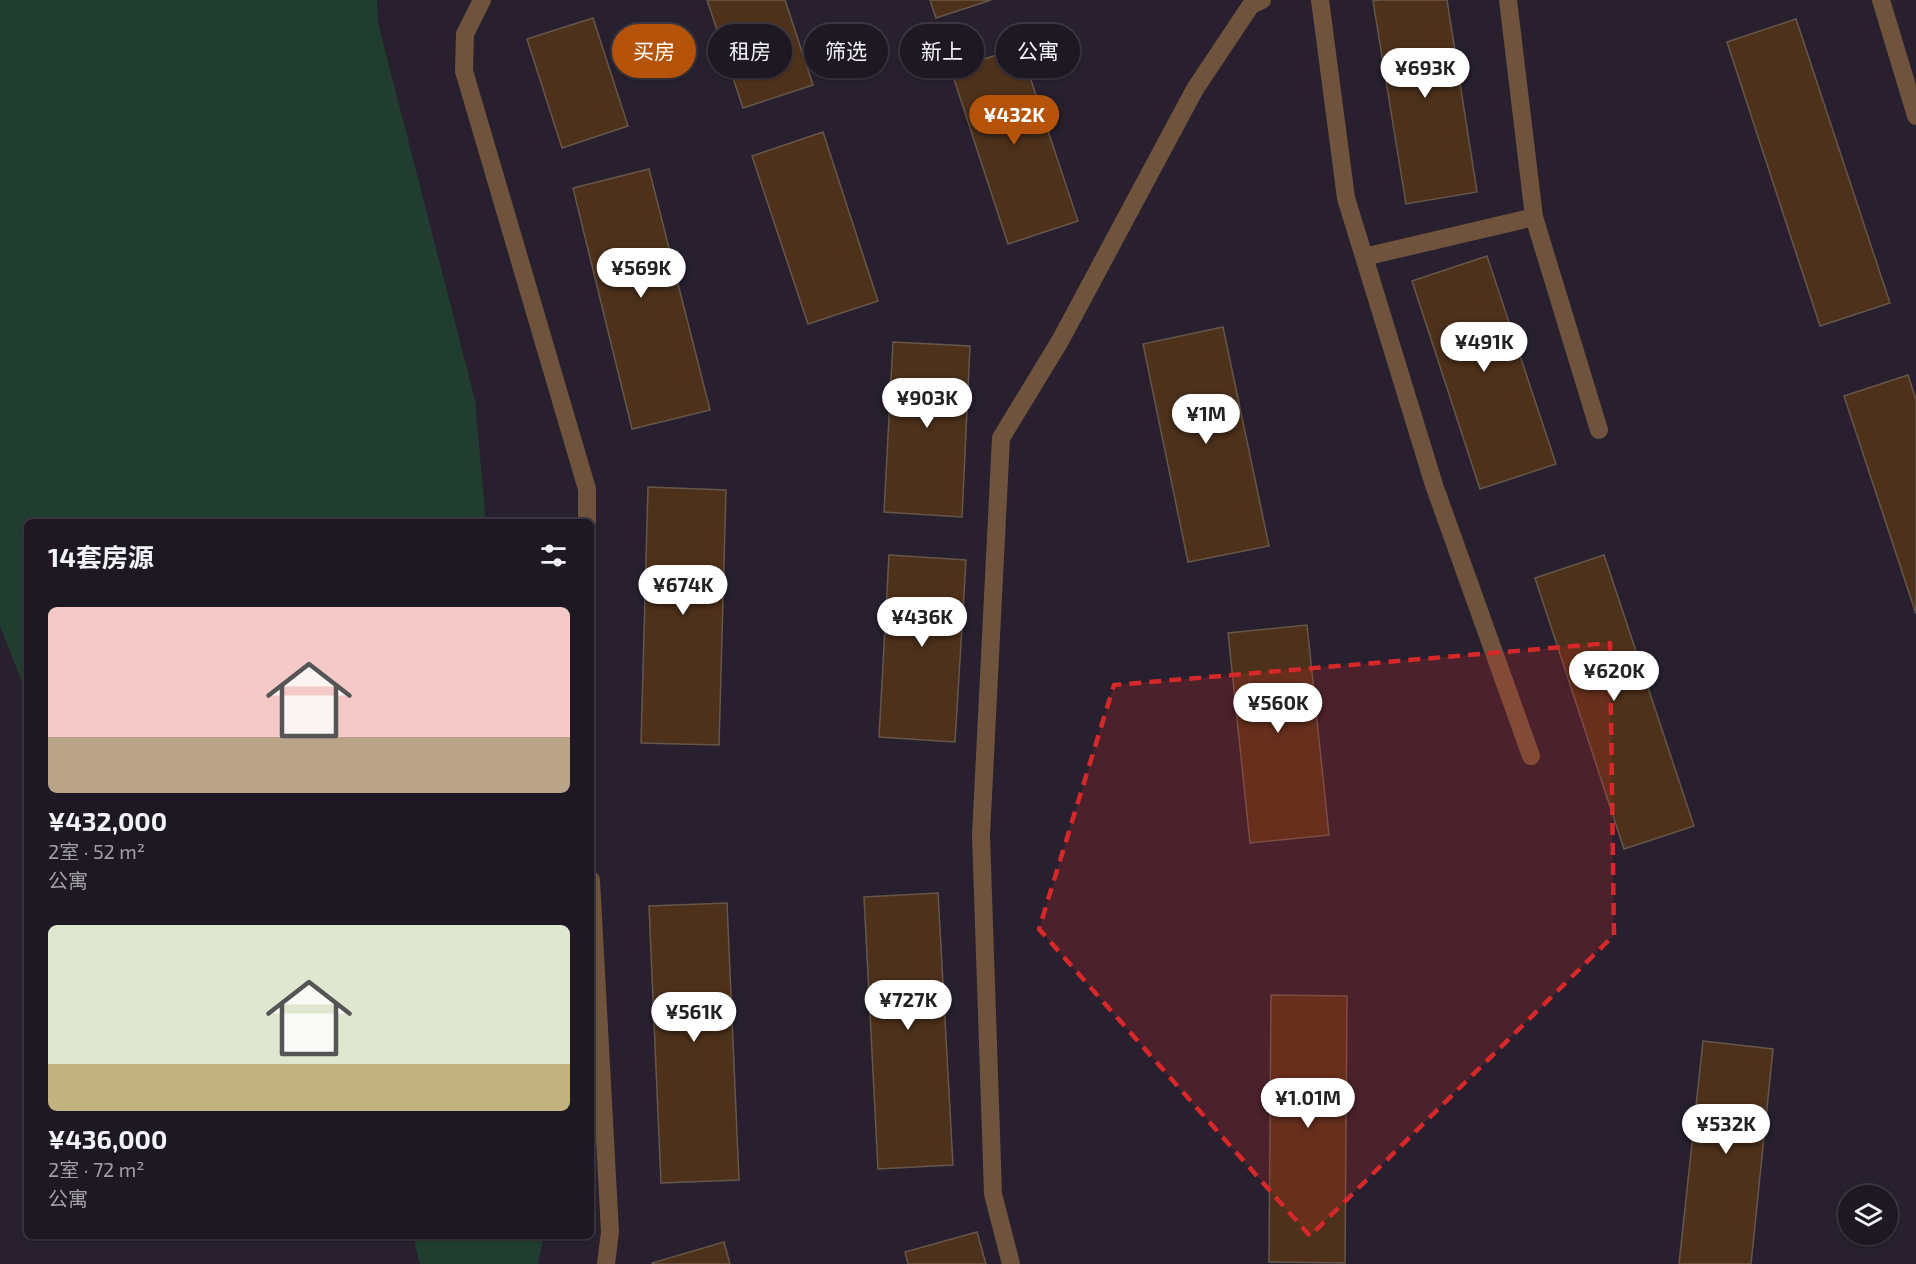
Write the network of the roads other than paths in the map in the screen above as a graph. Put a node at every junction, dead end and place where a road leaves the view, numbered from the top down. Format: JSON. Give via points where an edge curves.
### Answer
{"nodes":[{"id":1,"x":482,"y":0,"type":"edge"},
{"id":2,"x":1262,"y":0,"type":"edge"},
{"id":3,"x":1320,"y":0,"type":"edge"},
{"id":4,"x":1508,"y":0,"type":"edge"},
{"id":5,"x":1881,"y":0,"type":"edge"},
{"id":6,"x":1916,"y":116,"type":"edge"},
{"id":7,"x":1534,"y":217,"type":"junction"},
{"id":8,"x":1364,"y":257,"type":"junction"},
{"id":9,"x":1599,"y":430,"type":"dead end"},
{"id":10,"x":587,"y":519,"type":"edge"},
{"id":11,"x":1531,"y":756,"type":"dead end"},
{"id":12,"x":594,"y":936,"type":"edge"},
{"id":13,"x":606,"y":1264,"type":"edge"},
{"id":14,"x":1011,"y":1264,"type":"edge"}],
"edges":[{"from":1,"to":10,"type":"lane","via":[[465,34],[464,71],[587,489]]},
{"from":2,"to":14,"type":"lane","via":[[1251,4],[1195,89],[1060,341],[1001,438],[981,835],[993,1194]]},
{"from":3,"to":8,"type":"lane","via":[[1346,198]]},
{"from":4,"to":7,"type":"lane"},
{"from":5,"to":6,"type":"lane"},
{"from":7,"to":8,"type":"lane"},
{"from":7,"to":9,"type":"lane"},
{"from":8,"to":11,"type":"lane","via":[[1434,485]]},
{"from":12,"to":13,"type":"lane","via":[[610,1232]]}]}
